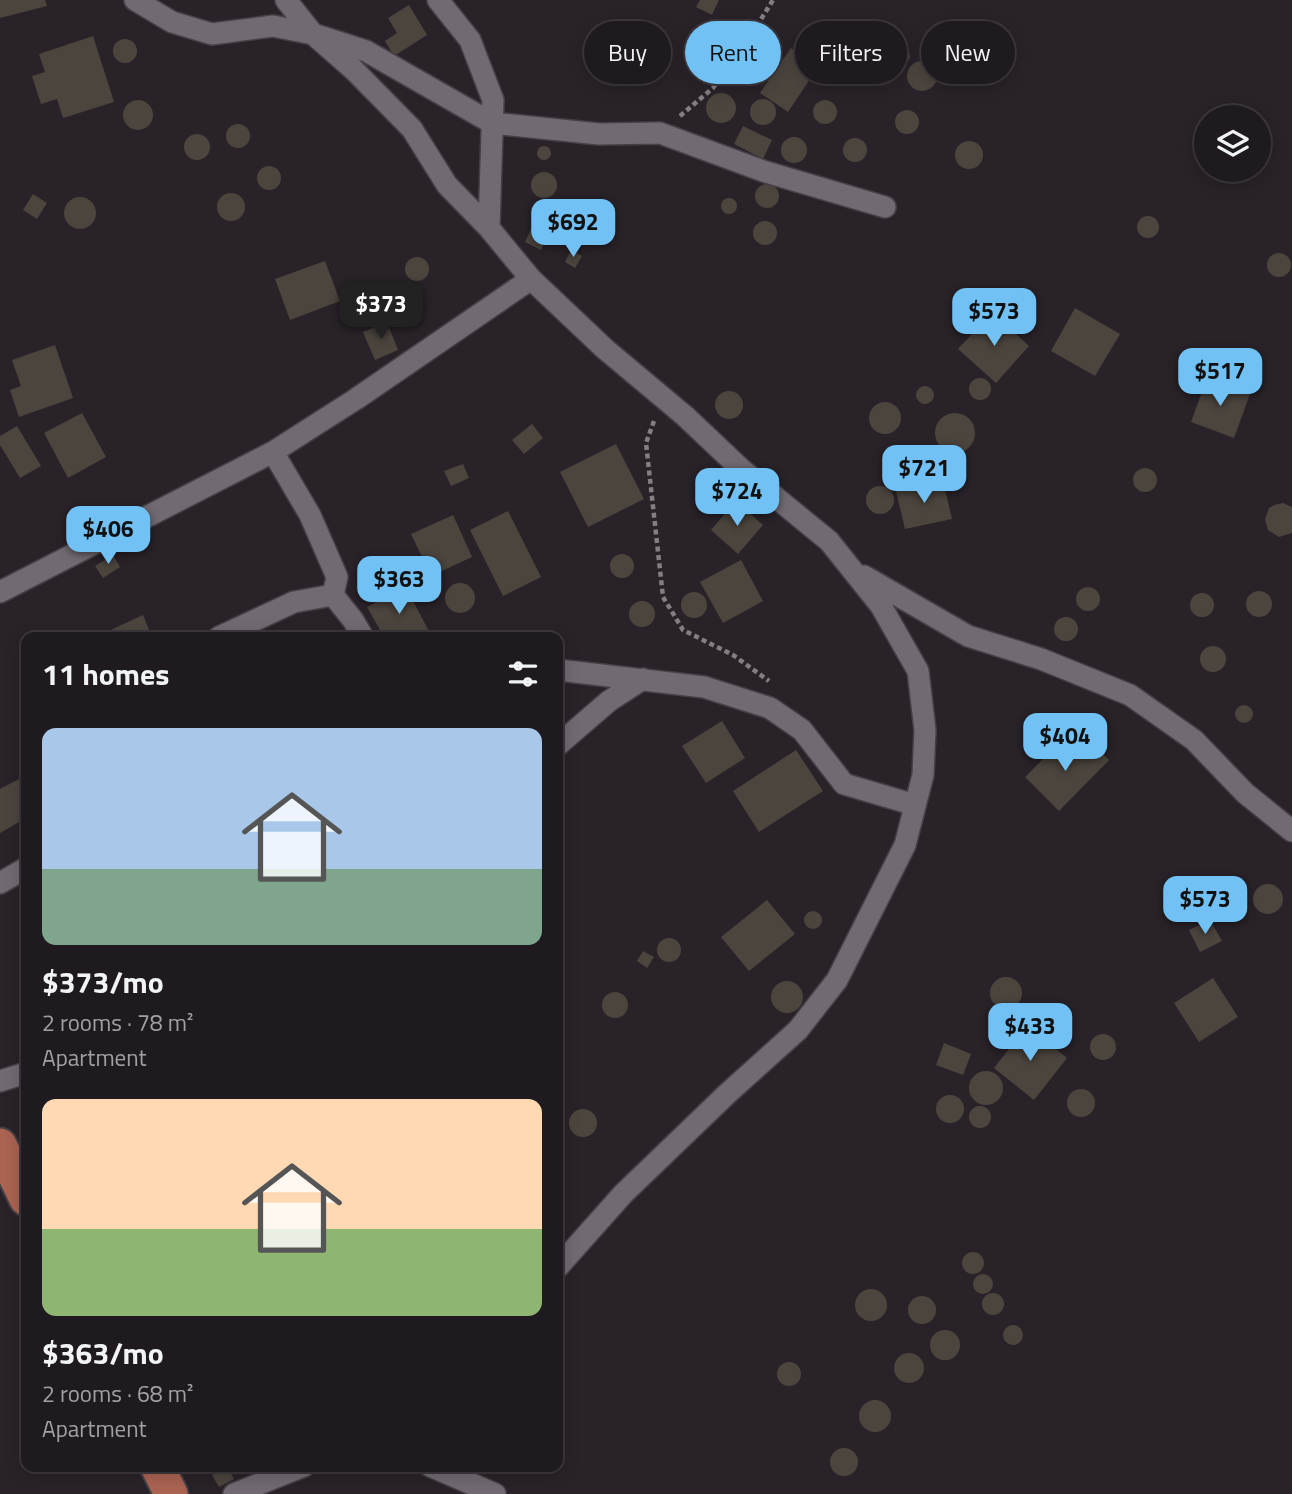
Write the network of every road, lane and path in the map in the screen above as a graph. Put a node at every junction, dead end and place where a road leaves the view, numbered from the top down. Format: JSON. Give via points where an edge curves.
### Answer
{"nodes":[{"id":1,"x":135,"y":0,"type":"edge"},
{"id":2,"x":286,"y":0,"type":"edge"},
{"id":3,"x":438,"y":0,"type":"edge"},
{"id":4,"x":773,"y":0,"type":"edge"},
{"id":5,"x":313,"y":33,"type":"junction"},
{"id":6,"x":492,"y":123,"type":"junction"},
{"id":7,"x":660,"y":133,"type":"junction"},
{"id":8,"x":886,"y":207,"type":"dead end"},
{"id":9,"x":489,"y":228,"type":"junction"},
{"id":10,"x":531,"y":279,"type":"junction"},
{"id":11,"x":663,"y":397,"type":"junction"},
{"id":12,"x":273,"y":452,"type":"junction"},
{"id":13,"x":853,"y":570,"type":"junction"},
{"id":14,"x":0,"y":592,"type":"edge"},
{"id":15,"x":333,"y":595,"type":"junction"},
{"id":16,"x":230,"y":632,"type":"edge"},
{"id":17,"x":360,"y":632,"type":"edge"},
{"id":18,"x":563,"y":671,"type":"edge"},
{"id":19,"x":643,"y":679,"type":"junction"},
{"id":20,"x":771,"y":682,"type":"dead end"},
{"id":21,"x":563,"y":741,"type":"edge"},
{"id":22,"x":915,"y":805,"type":"junction"},
{"id":23,"x":1292,"y":831,"type":"edge"},
{"id":24,"x":21,"y":871,"type":"edge"},
{"id":25,"x":0,"y":883,"type":"edge"},
{"id":26,"x":21,"y":1075,"type":"edge"},
{"id":27,"x":0,"y":1081,"type":"edge"},
{"id":28,"x":0,"y":1146,"type":"edge"},
{"id":29,"x":21,"y":1182,"type":"edge"},
{"id":30,"x":563,"y":1261,"type":"edge"},
{"id":31,"x":160,"y":1472,"type":"edge"},
{"id":32,"x":288,"y":1472,"type":"edge"},
{"id":33,"x":444,"y":1472,"type":"edge"},
{"id":34,"x":171,"y":1494,"type":"edge"},
{"id":35,"x":233,"y":1494,"type":"edge"},
{"id":36,"x":495,"y":1494,"type":"edge"}],
"edges":[{"from":1,"to":5,"type":"street","via":[[172,23],[212,34],[273,26]]},
{"from":2,"to":5,"type":"street"},
{"from":3,"to":6,"type":"street","via":[[470,40],[493,100]]},
{"from":4,"to":7,"type":"path","via":[[713,88]]},
{"from":5,"to":6,"type":"street","via":[[366,51]]},
{"from":5,"to":9,"type":"street","via":[[412,129],[447,185]]},
{"from":6,"to":7,"type":"street","via":[[599,134]]},
{"from":6,"to":9,"type":"street"},
{"from":7,"to":8,"type":"street","via":[[763,171]]},
{"from":9,"to":10,"type":"street"},
{"from":10,"to":11,"type":"street"},
{"from":10,"to":12,"type":"street"},
{"from":11,"to":13,"type":"street","via":[[829,541]]},
{"from":11,"to":20,"type":"path","via":[[646,443],[663,597],[683,631],[733,655]]},
{"from":12,"to":14,"type":"street"},
{"from":12,"to":15,"type":"street","via":[[310,515],[337,577]]},
{"from":13,"to":22,"type":"street","via":[[881,606],[918,671],[925,730],[923,775]]},
{"from":13,"to":23,"type":"street","via":[[968,636],[1130,695],[1194,740],[1245,793]]},
{"from":15,"to":16,"type":"street","via":[[293,602]]},
{"from":15,"to":17,"type":"street"},
{"from":18,"to":19,"type":"street"},
{"from":19,"to":21,"type":"street","via":[[608,701]]},
{"from":19,"to":22,"type":"street","via":[[705,687],[770,708],[802,730],[844,784]]},
{"from":22,"to":30,"type":"street","via":[[905,845],[837,980],[798,1030],[624,1194]]},
{"from":24,"to":25,"type":"street"},
{"from":26,"to":27,"type":"street"},
{"from":28,"to":29,"type":"main road"},
{"from":31,"to":34,"type":"main road"},
{"from":32,"to":35,"type":"street"},
{"from":33,"to":36,"type":"street"}]}
